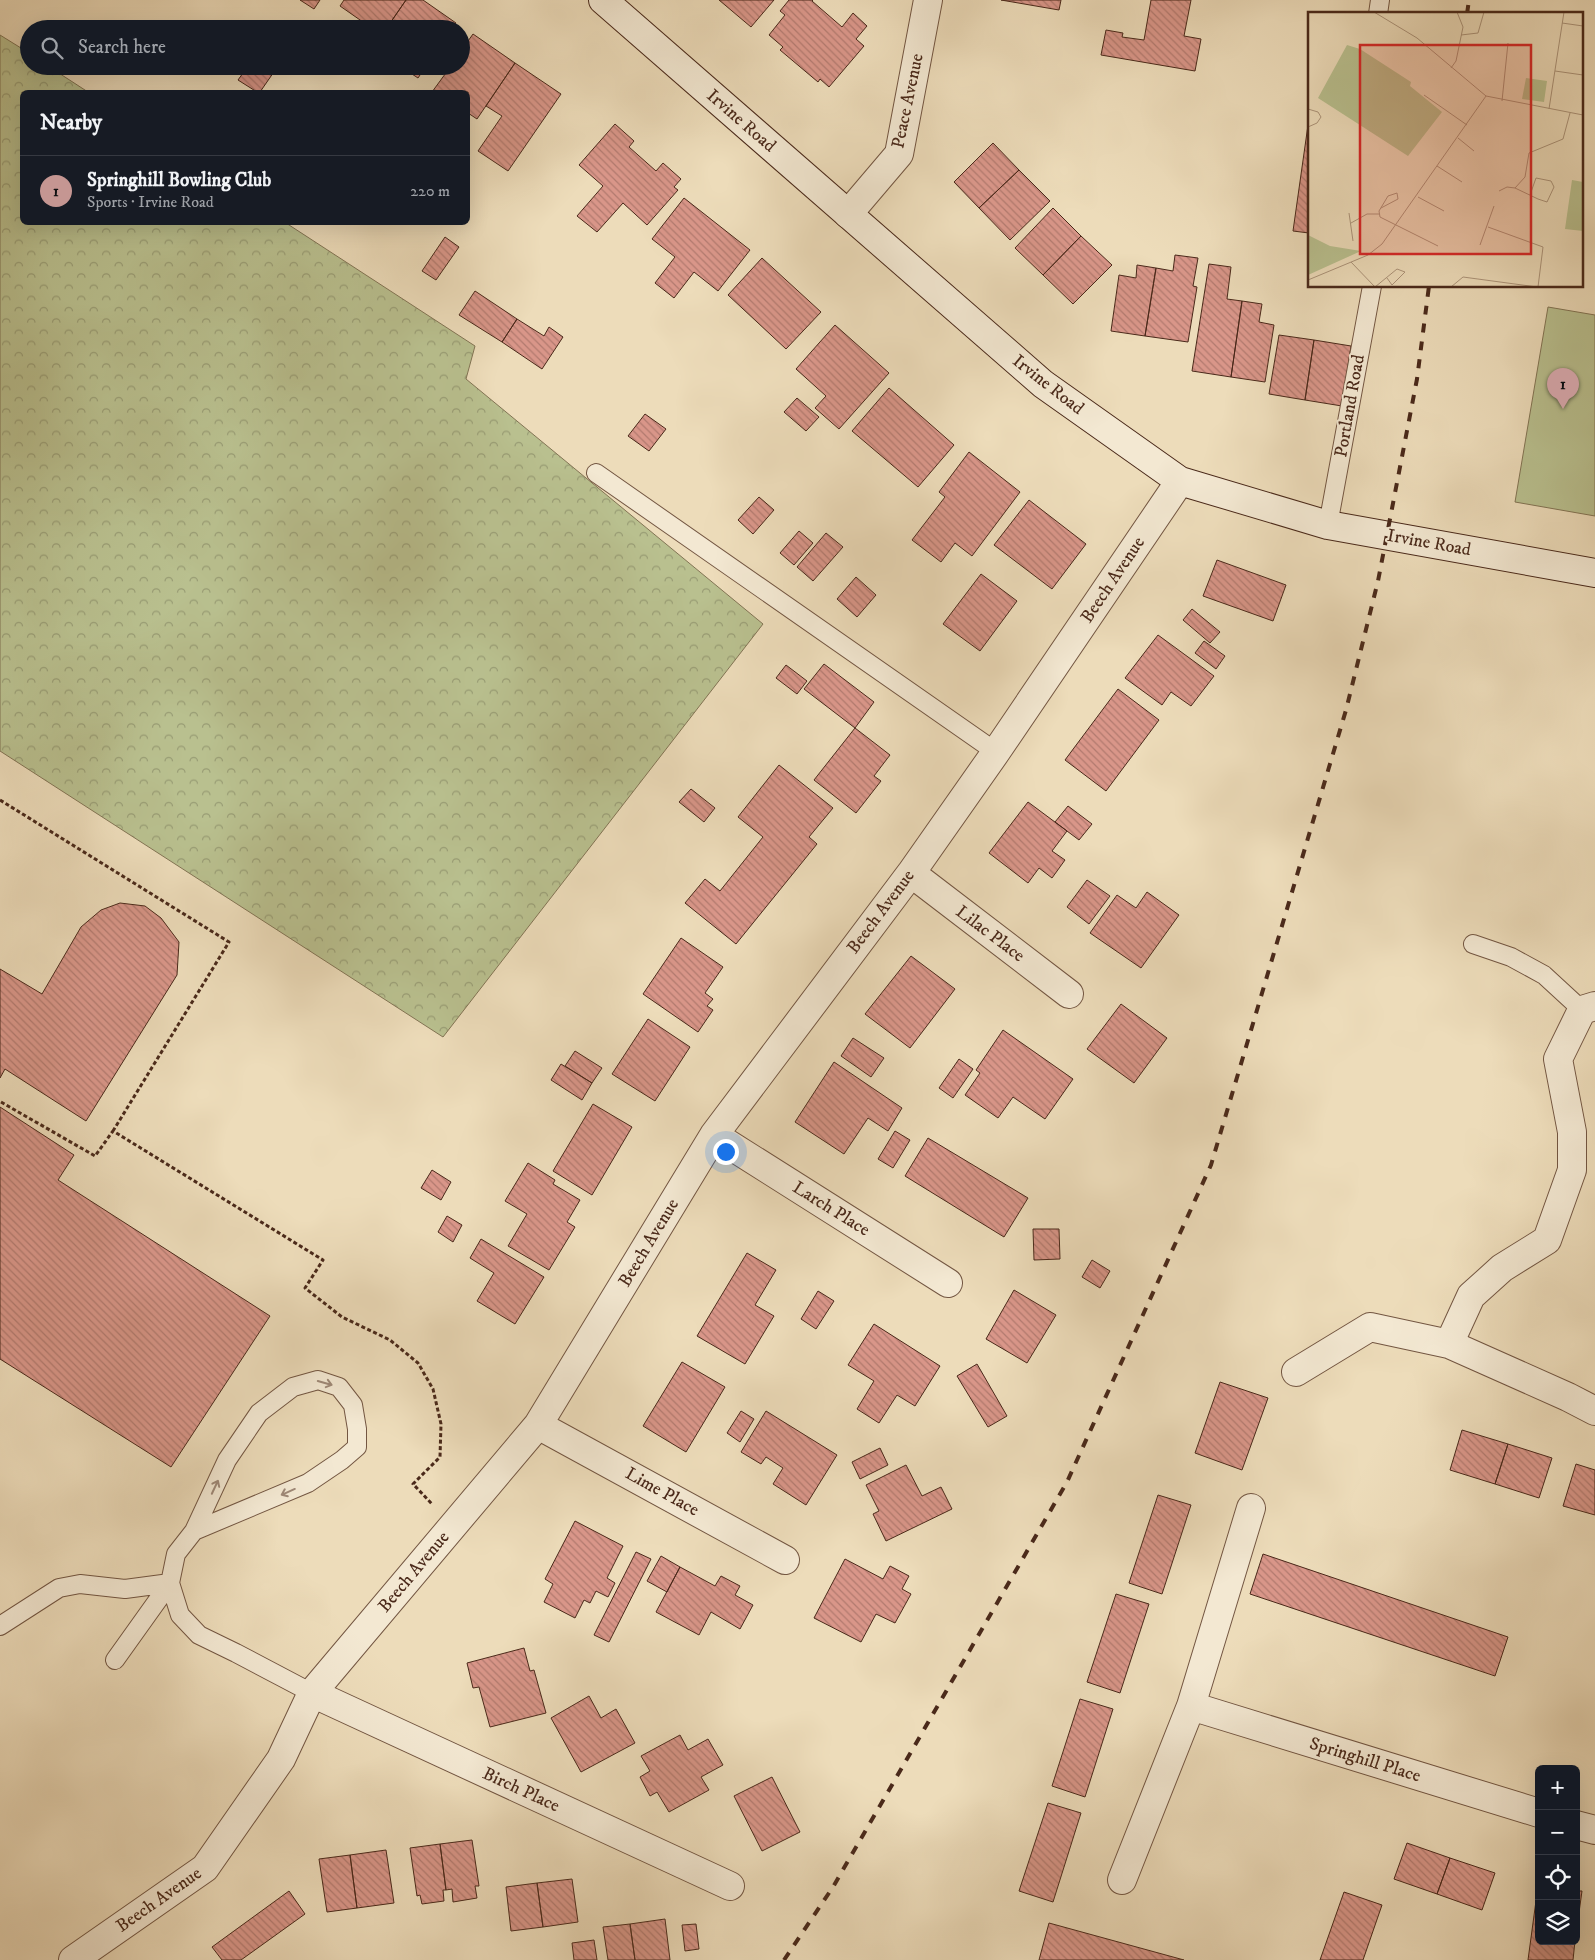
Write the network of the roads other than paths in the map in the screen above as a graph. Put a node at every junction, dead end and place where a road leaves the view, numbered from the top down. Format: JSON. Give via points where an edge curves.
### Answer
{"nodes":[{"id":1,"x":603,"y":0,"type":"edge"},
{"id":2,"x":928,"y":0,"type":"edge"},
{"id":3,"x":848,"y":214,"type":"junction"},
{"id":4,"x":1372,"y":288,"type":"edge"},
{"id":5,"x":596,"y":473,"type":"dead end"},
{"id":6,"x":1180,"y":481,"type":"junction"},
{"id":7,"x":1328,"y":525,"type":"junction"},
{"id":8,"x":1595,"y":573,"type":"edge"},
{"id":9,"x":996,"y":752,"type":"junction"},
{"id":10,"x":911,"y":874,"type":"junction"},
{"id":11,"x":1473,"y":944,"type":"dead end"},
{"id":12,"x":1069,"y":994,"type":"dead end"},
{"id":13,"x":1589,"y":1008,"type":"edge"},
{"id":14,"x":714,"y":1135,"type":"junction"},
{"id":15,"x":948,"y":1284,"type":"dead end"},
{"id":16,"x":1450,"y":1344,"type":"junction"},
{"id":17,"x":1296,"y":1372,"type":"dead end"},
{"id":18,"x":1593,"y":1403,"type":"edge"},
{"id":19,"x":538,"y":1425,"type":"junction"},
{"id":20,"x":1251,"y":1508,"type":"dead end"},
{"id":21,"x":194,"y":1532,"type":"junction"},
{"id":22,"x":785,"y":1560,"type":"dead end"},
{"id":23,"x":170,"y":1583,"type":"junction"},
{"id":24,"x":0,"y":1626,"type":"edge"},
{"id":25,"x":115,"y":1660,"type":"dead end"},
{"id":26,"x":312,"y":1693,"type":"junction"},
{"id":27,"x":1191,"y":1706,"type":"junction"},
{"id":28,"x":1535,"y":1812,"type":"edge"},
{"id":29,"x":1580,"y":1826,"type":"edge"},
{"id":30,"x":1595,"y":1830,"type":"edge"},
{"id":31,"x":1122,"y":1880,"type":"dead end"},
{"id":32,"x":730,"y":1886,"type":"dead end"},
{"id":33,"x":73,"y":1960,"type":"edge"}],
"edges":[{"from":1,"to":3,"type":"street","name":"Irvine Road"},
{"from":2,"to":3,"type":"street","name":"Peace Avenue","via":[[899,154]]},
{"from":3,"to":6,"type":"street","name":"Irvine Road","via":[[1043,384]]},
{"from":4,"to":7,"type":"lane","name":"Portland Road"},
{"from":5,"to":9,"type":"lane"},
{"from":6,"to":7,"type":"street","name":"Irvine Road"},
{"from":6,"to":9,"type":"street","name":"Beech Avenue"},
{"from":7,"to":8,"type":"street","name":"Irvine Road"},
{"from":9,"to":10,"type":"street","name":"Beech Avenue"},
{"from":10,"to":12,"type":"street","name":"Lilac Place"},
{"from":10,"to":14,"type":"street","name":"Beech Avenue"},
{"from":11,"to":13,"type":"lane","via":[[1511,957],[1544,974]]},
{"from":13,"to":16,"type":"street","via":[[1558,1059],[1572,1132],[1572,1170],[1547,1240],[1502,1268],[1471,1296]]},
{"from":14,"to":15,"type":"street","name":"Larch Place"},
{"from":14,"to":19,"type":"street","name":"Beech Avenue"},
{"from":16,"to":17,"type":"street","via":[[1370,1327]]},
{"from":16,"to":18,"type":"street"},
{"from":19,"to":22,"type":"street","name":"Lime Place"},
{"from":19,"to":26,"type":"street","name":"Beech Avenue"},
{"from":20,"to":27,"type":"street"},
{"from":21,"to":21,"type":"lane","one_way":true,"via":[[227,1460],[259,1413],[293,1387],[318,1380],[339,1387],[353,1405],[357,1446],[308,1483]]},
{"from":21,"to":23,"type":"lane","via":[[176,1554]]},
{"from":23,"to":24,"type":"lane","via":[[125,1590],[80,1584],[59,1588]]},
{"from":23,"to":25,"type":"lane"},
{"from":23,"to":26,"type":"lane","via":[[180,1615],[199,1635]]},
{"from":26,"to":32,"type":"street","name":"Birch Place"},
{"from":26,"to":33,"type":"street","name":"Beech Avenue","via":[[281,1759],[205,1868]]},
{"from":27,"to":28,"type":"street","name":"Springhill Place"},
{"from":27,"to":31,"type":"street"},
{"from":29,"to":30,"type":"street"}]}
